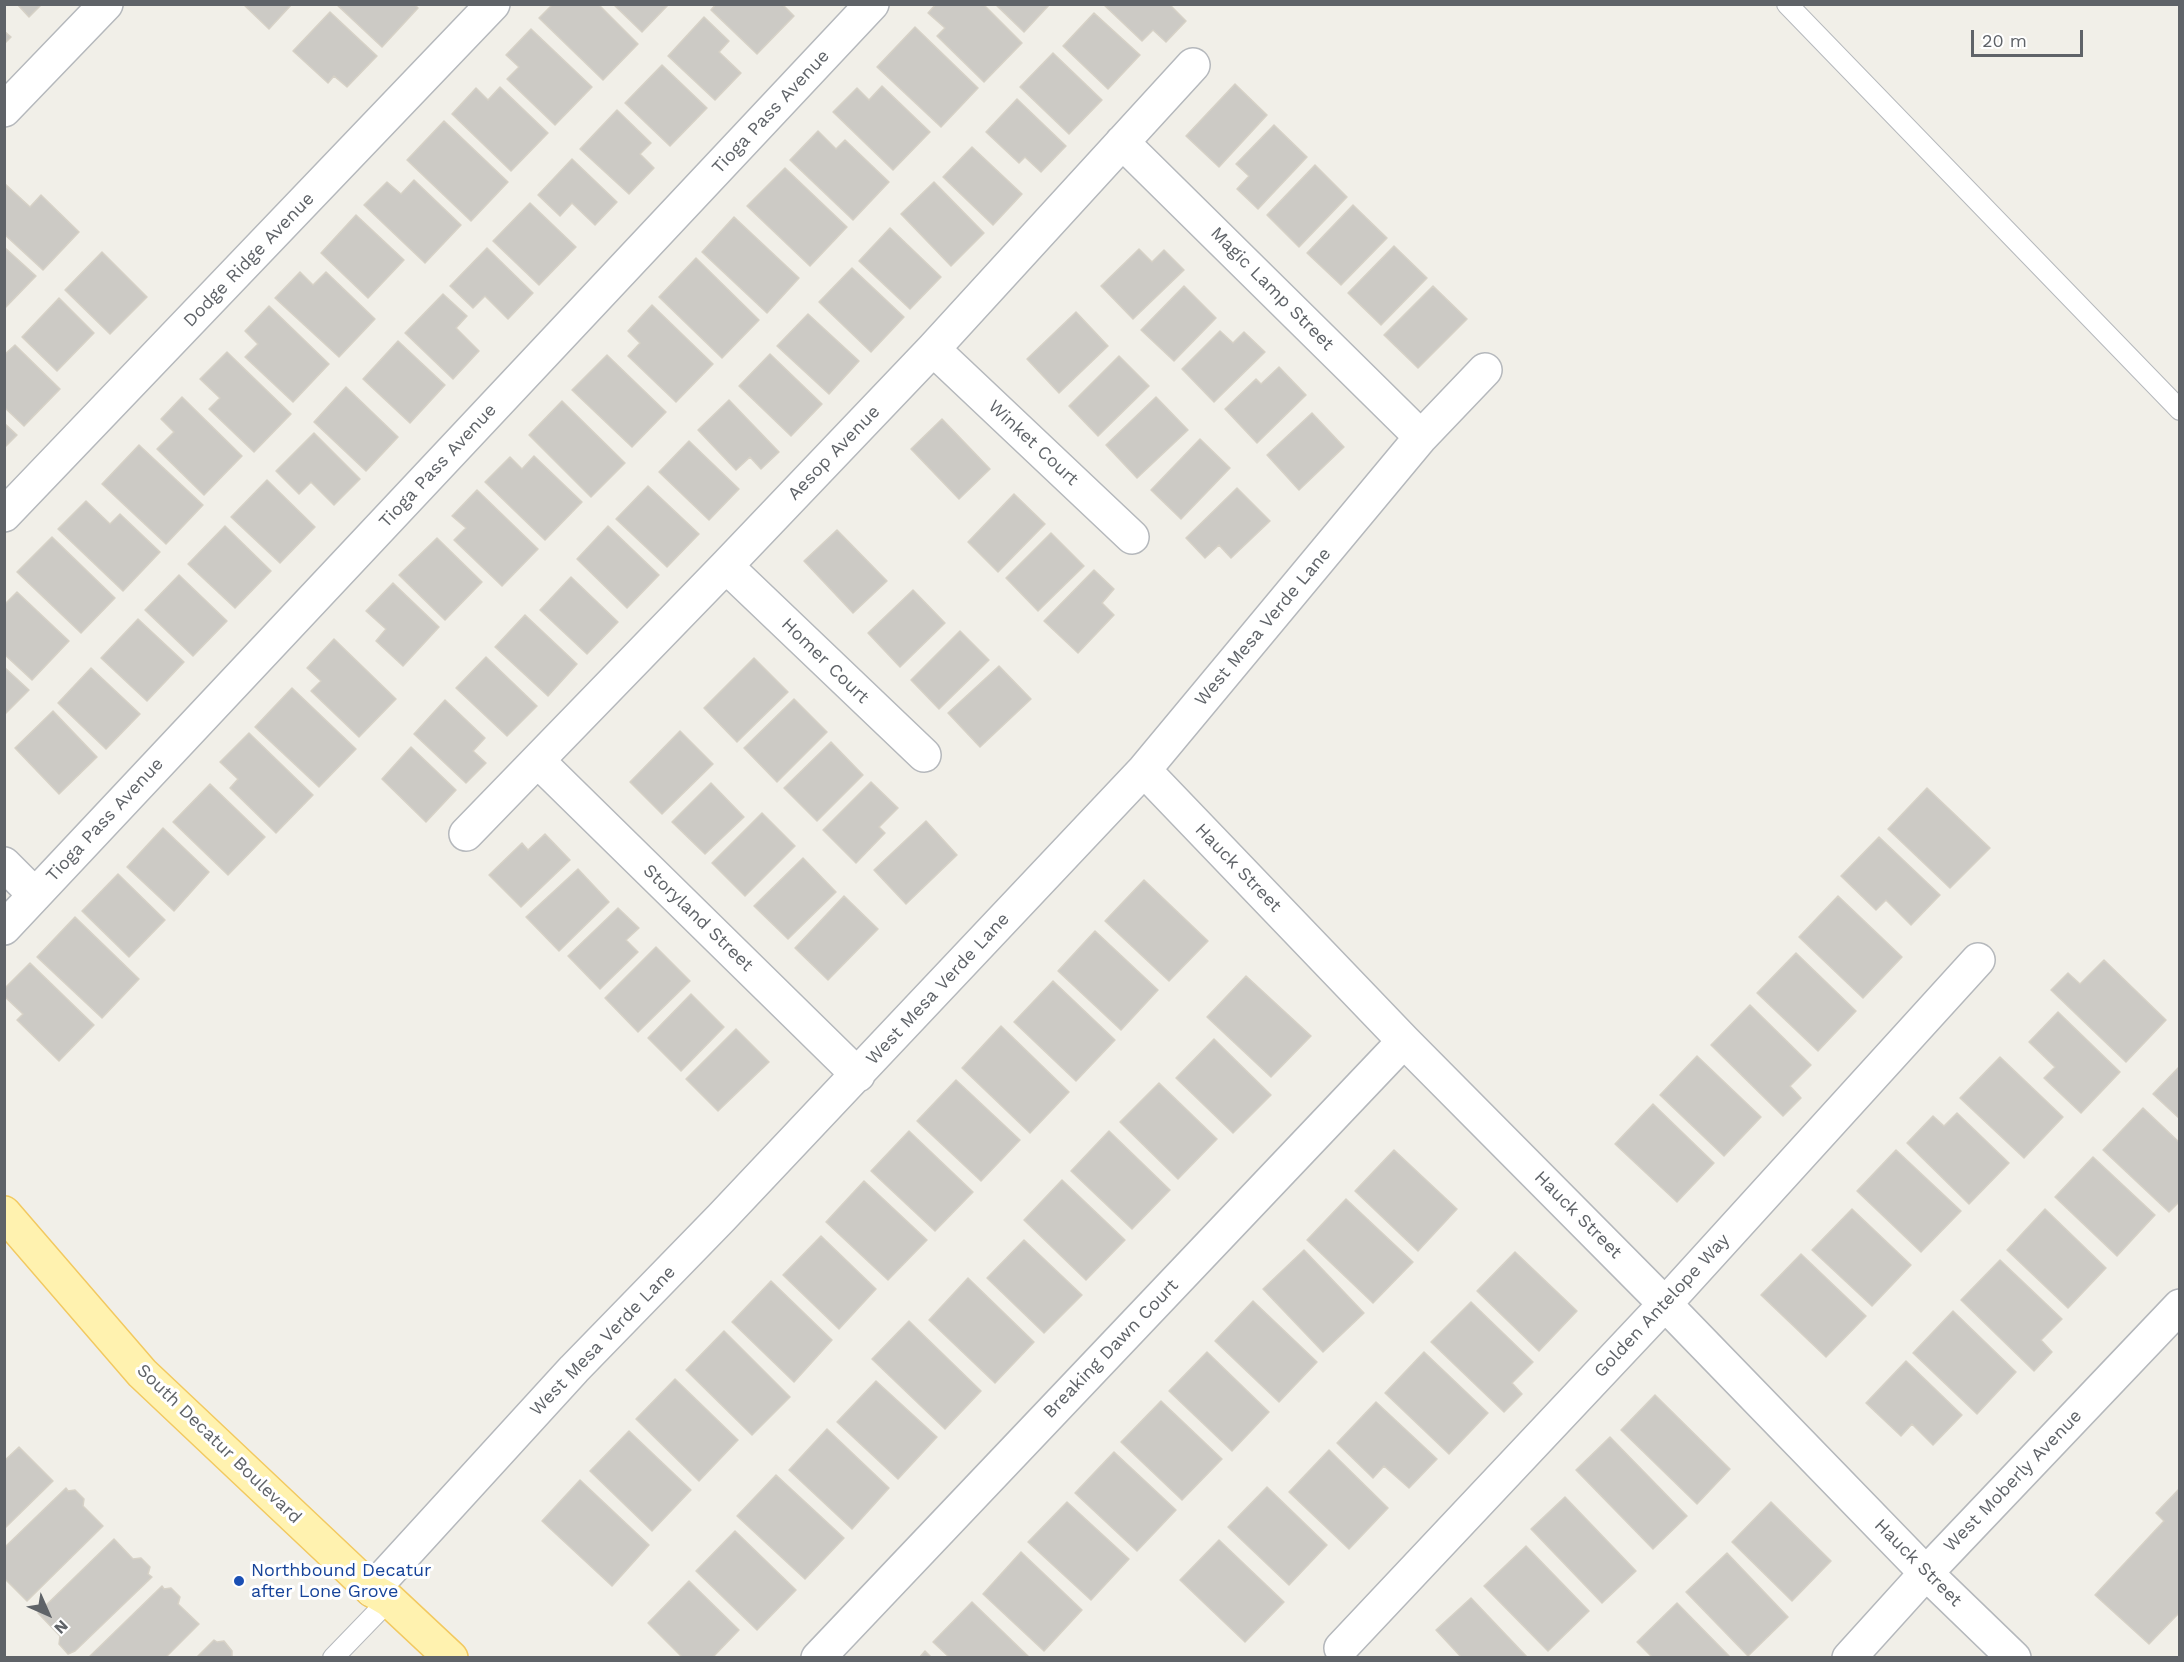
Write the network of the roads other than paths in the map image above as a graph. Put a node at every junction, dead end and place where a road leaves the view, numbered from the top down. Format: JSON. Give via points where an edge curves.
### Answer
{"nodes":[{"id":1,"x":106,"y":4,"type":"edge"},
{"id":2,"x":493,"y":4,"type":"edge"},
{"id":3,"x":872,"y":4,"type":"edge"},
{"id":4,"x":1787,"y":4,"type":"edge"},
{"id":5,"x":1193,"y":64,"type":"dead end"},
{"id":6,"x":4,"y":110,"type":"edge"},
{"id":7,"x":1122,"y":142,"type":"junction"},
{"id":8,"x":933,"y":349,"type":"junction"},
{"id":9,"x":1485,"y":370,"type":"dead end"},
{"id":10,"x":2180,"y":410,"type":"edge"},
{"id":11,"x":1421,"y":437,"type":"junction"},
{"id":12,"x":4,"y":515,"type":"edge"},
{"id":13,"x":1132,"y":537,"type":"dead end"},
{"id":14,"x":726,"y":566,"type":"junction"},
{"id":15,"x":924,"y":755,"type":"dead end"},
{"id":16,"x":538,"y":761,"type":"junction"},
{"id":17,"x":1144,"y":770,"type":"junction"},
{"id":18,"x":466,"y":834,"type":"dead end"},
{"id":19,"x":4,"y":864,"type":"edge"},
{"id":20,"x":35,"y":895,"type":"junction"},
{"id":21,"x":4,"y":928,"type":"edge"},
{"id":22,"x":1978,"y":960,"type":"dead end"},
{"id":23,"x":1404,"y":1041,"type":"junction"},
{"id":24,"x":858,"y":1075,"type":"junction"},
{"id":25,"x":4,"y":1213,"type":"edge"},
{"id":26,"x":1665,"y":1304,"type":"junction"},
{"id":27,"x":2180,"y":1306,"type":"edge"},
{"id":28,"x":1926,"y":1573,"type":"junction"},
{"id":29,"x":380,"y":1595,"type":"junction"},
{"id":30,"x":1341,"y":1648,"type":"dead end"},
{"id":31,"x":333,"y":1658,"type":"edge"},
{"id":32,"x":451,"y":1658,"type":"edge"},
{"id":33,"x":818,"y":1658,"type":"edge"},
{"id":34,"x":1849,"y":1658,"type":"edge"},
{"id":35,"x":2014,"y":1658,"type":"edge"}],
"edges":[{"from":1,"to":6,"type":"street"},
{"from":2,"to":12,"type":"street","name":"Dodge Ridge Avenue"},
{"from":3,"to":20,"type":"street","name":"Tioga Pass Avenue"},
{"from":4,"to":10,"type":"lane"},
{"from":5,"to":7,"type":"street","name":"Aesop Avenue"},
{"from":7,"to":8,"type":"street","name":"Aesop Avenue"},
{"from":7,"to":11,"type":"street","name":"Magic Lamp Street"},
{"from":8,"to":13,"type":"street","name":"Winket Court"},
{"from":8,"to":14,"type":"street","name":"Aesop Avenue"},
{"from":9,"to":11,"type":"street","name":"West Mesa Verde Lane"},
{"from":11,"to":17,"type":"street","name":"West Mesa Verde Lane"},
{"from":14,"to":15,"type":"street","name":"Homer Court"},
{"from":14,"to":16,"type":"street","name":"Aesop Avenue"},
{"from":16,"to":18,"type":"street","name":"Aesop Avenue"},
{"from":16,"to":24,"type":"street","name":"Storyland Street"},
{"from":17,"to":23,"type":"street","name":"Hauck Street"},
{"from":17,"to":24,"type":"street","name":"West Mesa Verde Lane"},
{"from":19,"to":20,"type":"street"},
{"from":20,"to":21,"type":"street","name":"Tioga Pass Avenue"},
{"from":22,"to":26,"type":"street","name":"Golden Antelope Way"},
{"from":23,"to":26,"type":"street","name":"Hauck Street"},
{"from":23,"to":33,"type":"street","name":"Breaking Dawn Court"},
{"from":24,"to":29,"type":"street","name":"West Mesa Verde Lane","via":[[574,1369]]},
{"from":25,"to":29,"type":"main road","name":"South Decatur Boulevard","via":[[142,1373]]},
{"from":26,"to":28,"type":"street","name":"Hauck Street"},
{"from":26,"to":30,"type":"street","name":"Golden Antelope Way"},
{"from":27,"to":28,"type":"street","name":"West Moberly Avenue"},
{"from":28,"to":34,"type":"street","name":"West Moberly Avenue"},
{"from":28,"to":35,"type":"street","name":"Hauck Street"},
{"from":29,"to":31,"type":"lane"},
{"from":29,"to":32,"type":"main road","name":"South Decatur Boulevard"}]}
